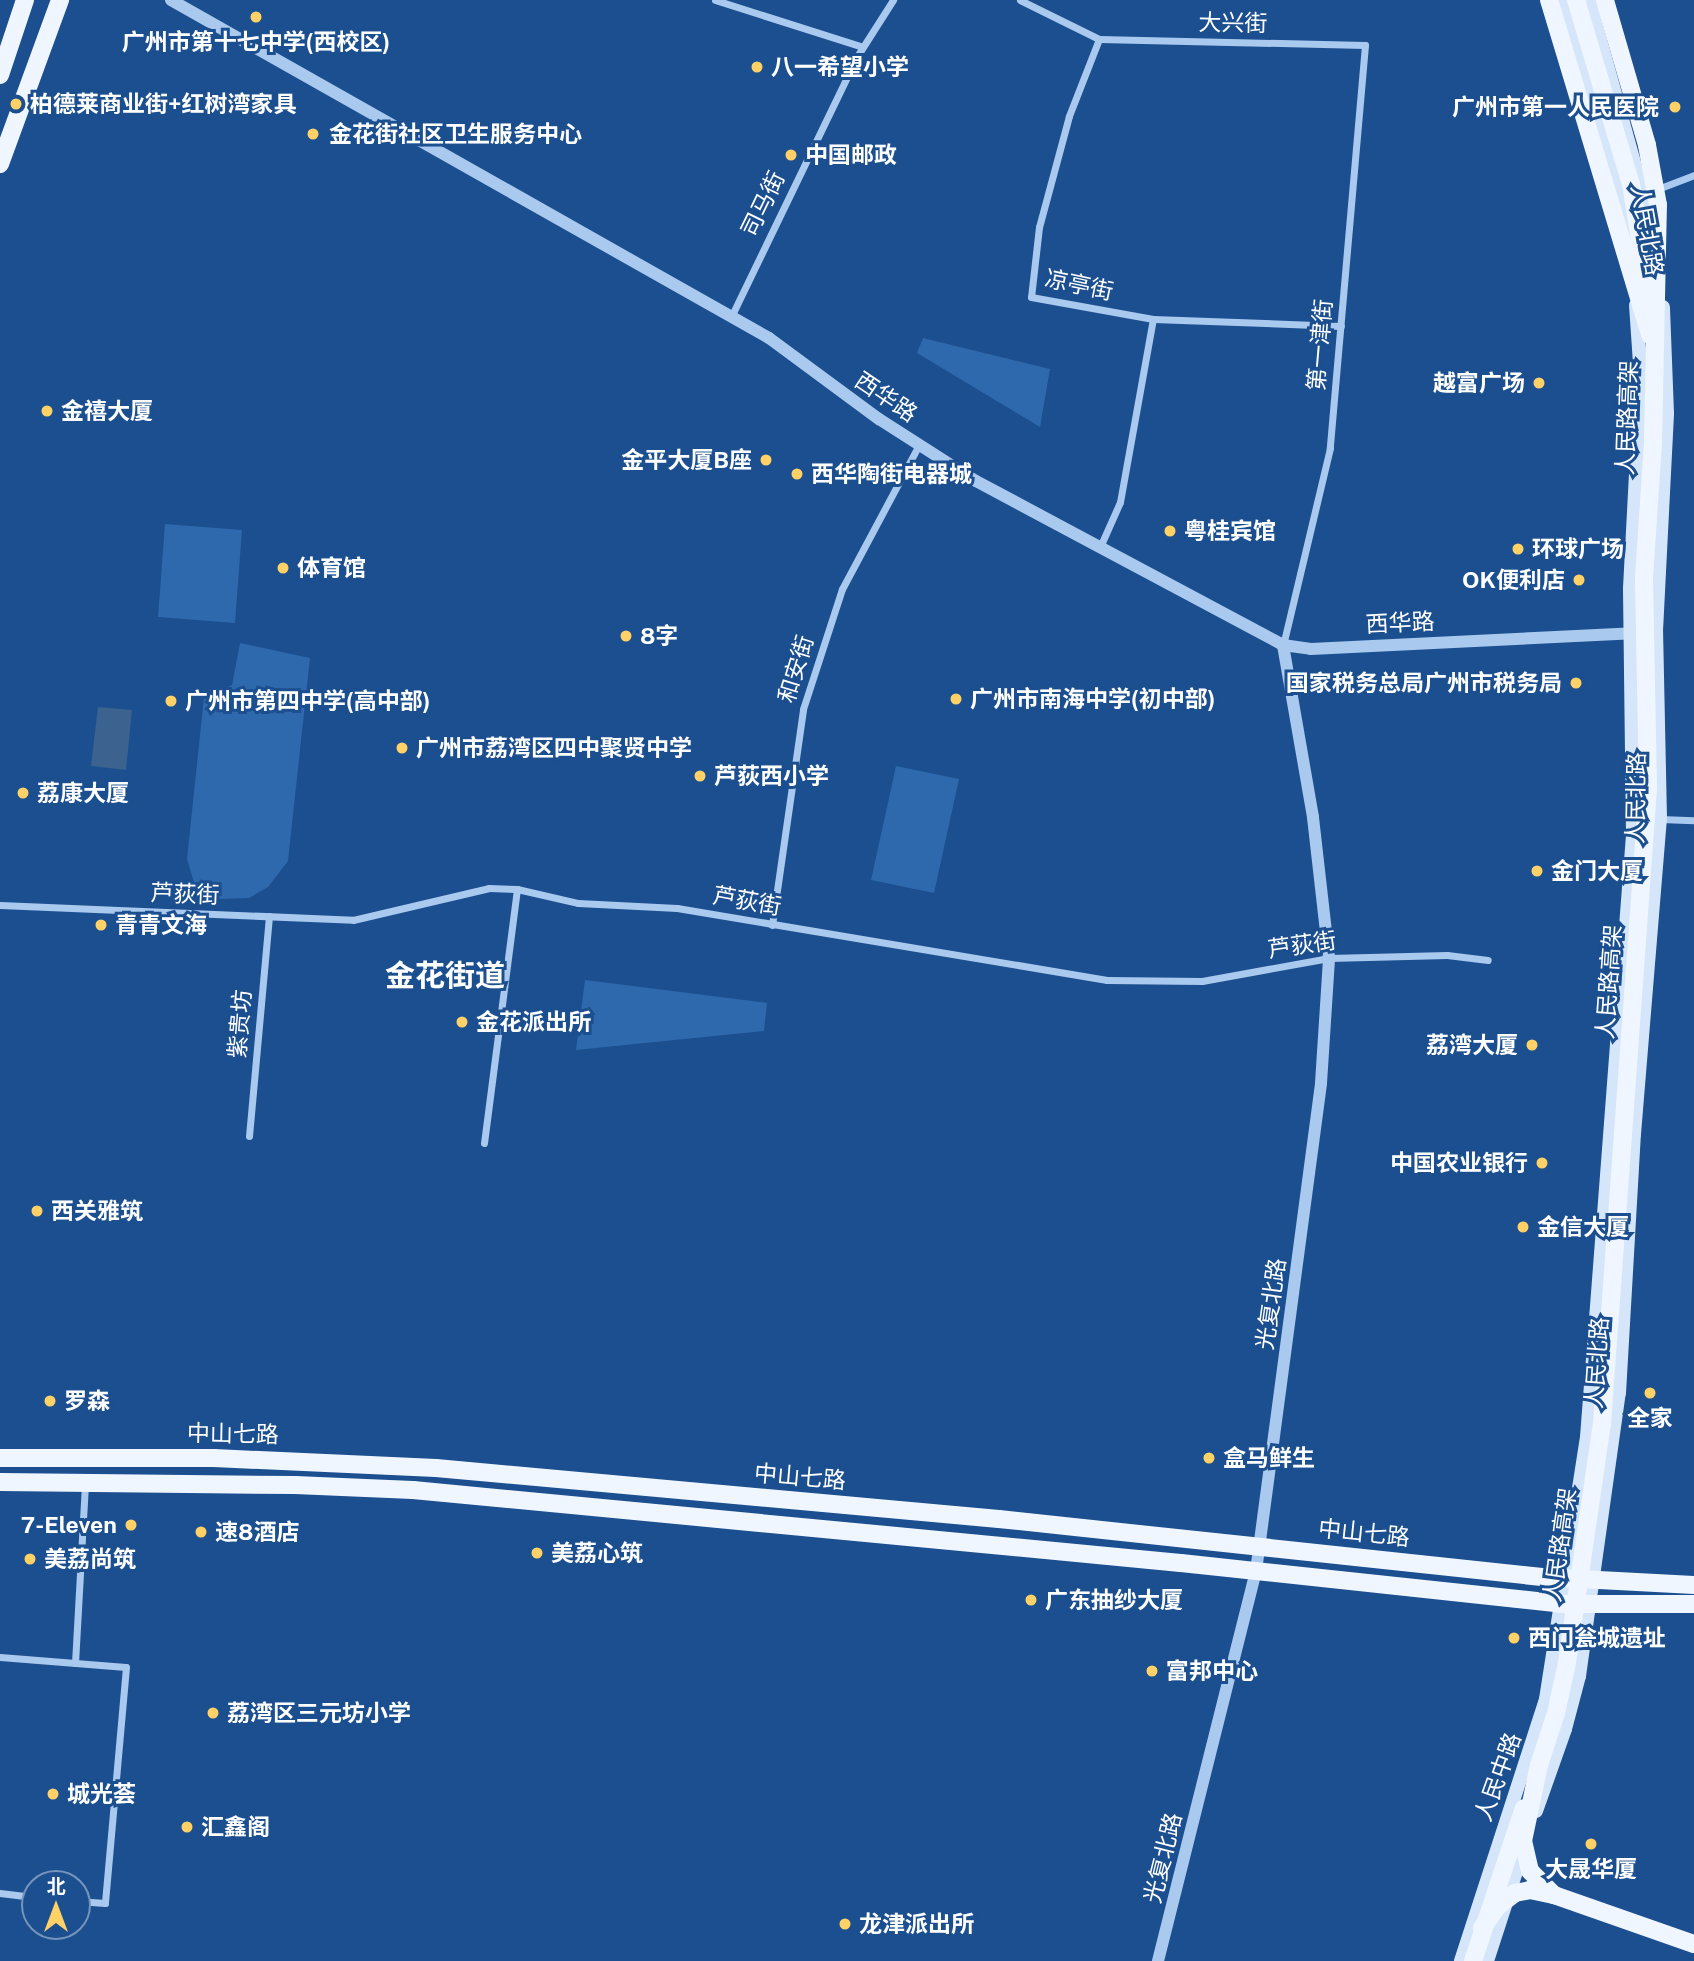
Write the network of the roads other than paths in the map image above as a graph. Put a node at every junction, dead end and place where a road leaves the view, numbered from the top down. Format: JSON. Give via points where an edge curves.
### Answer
{"nodes":[{"id":1,"x":25,"y":0,"type":"edge"},
{"id":2,"x":171,"y":0,"type":"edge"},
{"id":3,"x":715,"y":0,"type":"edge"},
{"id":4,"x":893,"y":0,"type":"edge"},
{"id":5,"x":1020,"y":0,"type":"edge"},
{"id":6,"x":1549,"y":0,"type":"edge"},
{"id":7,"x":1565,"y":0,"type":"edge"},
{"id":8,"x":1576,"y":0,"type":"edge"},
{"id":9,"x":1589,"y":0,"type":"edge"},
{"id":10,"x":1605,"y":0,"type":"edge"},
{"id":11,"x":58,"y":2,"type":"edge"},
{"id":12,"x":1099,"y":39,"type":"junction"},
{"id":13,"x":1365,"y":45,"type":"joint"},
{"id":14,"x":863,"y":47,"type":"junction"},
{"id":15,"x":0,"y":75,"type":"edge"},
{"id":16,"x":0,"y":164,"type":"edge"},
{"id":17,"x":1694,"y":175,"type":"edge"},
{"id":18,"x":1644,"y":195,"type":"junction"},
{"id":19,"x":731,"y":317,"type":"junction"},
{"id":20,"x":1153,"y":320,"type":"junction"},
{"id":21,"x":1341,"y":326,"type":"junction"},
{"id":22,"x":1654,"y":345,"type":"junction"},
{"id":23,"x":919,"y":445,"type":"junction"},
{"id":24,"x":1100,"y":547,"type":"junction"},
{"id":25,"x":1656,"y":631,"type":"junction"},
{"id":26,"x":1630,"y":634,"type":"junction"},
{"id":27,"x":1283,"y":645,"type":"junction"},
{"id":28,"x":1660,"y":819,"type":"junction"},
{"id":29,"x":1694,"y":821,"type":"edge"},
{"id":30,"x":517,"y":889,"type":"junction"},
{"id":31,"x":0,"y":905,"type":"edge"},
{"id":32,"x":269,"y":916,"type":"junction"},
{"id":33,"x":772,"y":925,"type":"junction"},
{"id":34,"x":1329,"y":958,"type":"junction"},
{"id":35,"x":1488,"y":960,"type":"dead end"},
{"id":36,"x":249,"y":1136,"type":"dead end"},
{"id":37,"x":484,"y":1143,"type":"dead end"},
{"id":38,"x":0,"y":1458,"type":"edge"},
{"id":39,"x":0,"y":1482,"type":"edge"},
{"id":40,"x":85,"y":1482,"type":"junction"},
{"id":41,"x":1259,"y":1547,"type":"junction"},
{"id":42,"x":1256,"y":1571,"type":"junction"},
{"id":43,"x":1566,"y":1579,"type":"junction"},
{"id":44,"x":1593,"y":1581,"type":"junction"},
{"id":45,"x":1694,"y":1584,"type":"edge"},
{"id":46,"x":1562,"y":1604,"type":"junction"},
{"id":47,"x":1590,"y":1604,"type":"junction"},
{"id":48,"x":1694,"y":1604,"type":"edge"},
{"id":49,"x":0,"y":1657,"type":"edge"},
{"id":50,"x":75,"y":1663,"type":"junction"},
{"id":51,"x":1539,"y":1765,"type":"junction"},
{"id":52,"x":0,"y":1893,"type":"edge"},
{"id":53,"x":21,"y":1895,"type":"edge"},
{"id":54,"x":1554,"y":1895,"type":"junction"},
{"id":55,"x":91,"y":1902,"type":"edge"},
{"id":56,"x":1482,"y":1928,"type":"junction"},
{"id":57,"x":1694,"y":1944,"type":"edge"},
{"id":58,"x":1158,"y":1961,"type":"edge"},
{"id":59,"x":1461,"y":1961,"type":"edge"},
{"id":60,"x":1473,"y":1961,"type":"edge"},
{"id":61,"x":1487,"y":1961,"type":"edge"}],
"edges":[{"from":1,"to":15,"type":"main road"},
{"from":2,"to":19,"type":"street","name":"西华路"},
{"from":3,"to":14,"type":"street"},
{"from":4,"to":14,"type":"street","name":"司马街"},
{"from":5,"to":12,"type":"street"},
{"from":6,"to":22,"type":"main road","bridge":true},
{"from":7,"to":26,"type":"main road","name":"人民北路","via":[[1618,189],[1636,305],[1641,412]]},
{"from":8,"to":22,"type":"main road","name":"人民路高架","bridge":true,"via":[[1631,184]]},
{"from":9,"to":18,"type":"main road","name":"人民北路"},
{"from":10,"to":22,"type":"main road","bridge":true,"via":[[1654,179],[1659,238]]},
{"from":11,"to":16,"type":"main road"},
{"from":12,"to":13,"type":"street","name":"大兴街"},
{"from":12,"to":20,"type":"street","name":"凉亭街","via":[[1069,116],[1042,215],[1031,297]]},
{"from":13,"to":21,"type":"street","name":"第一津街"},
{"from":14,"to":19,"type":"street","name":"司马街"},
{"from":17,"to":18,"type":"street"},
{"from":18,"to":25,"type":"main road","name":"人民北路","via":[[1657,254],[1667,365]]},
{"from":19,"to":23,"type":"street","name":"西华路","via":[[769,338]]},
{"from":20,"to":21,"type":"street","name":"凉亭街"},
{"from":20,"to":24,"type":"street","via":[[1120,502]]},
{"from":21,"to":27,"type":"street","name":"第一津街","via":[[1330,448]]},
{"from":22,"to":51,"type":"main road","name":"人民路高架","bridge":true,"via":[[1644,609],[1647,798],[1605,1387],[1567,1663]]},
{"from":23,"to":24,"type":"street","name":"西华路"},
{"from":23,"to":33,"type":"street","name":"和安街","via":[[842,589],[803,709]]},
{"from":24,"to":27,"type":"street","name":"西华路"},
{"from":25,"to":26,"type":"street","name":"西华路"},
{"from":25,"to":28,"type":"main road","name":"人民北路"},
{"from":26,"to":27,"type":"street","name":"西华路","via":[[1311,649]]},
{"from":26,"to":43,"type":"main road","name":"人民北路","via":[[1631,878],[1592,1392]]},
{"from":27,"to":34,"type":"street","name":"光复北路","via":[[1312,817]]},
{"from":28,"to":29,"type":"street"},
{"from":28,"to":44,"type":"main road","name":"人民北路","via":[[1619,1393]]},
{"from":30,"to":32,"type":"street","name":"芦荻街","via":[[471,891],[353,920]]},
{"from":30,"to":33,"type":"street","name":"芦荻街","via":[[578,903],[677,908]]},
{"from":30,"to":37,"type":"street"},
{"from":31,"to":32,"type":"street","name":"芦荻街"},
{"from":32,"to":36,"type":"street","name":"紫贵坊"},
{"from":33,"to":34,"type":"street","name":"芦荻街","via":[[1107,980],[1202,981]]},
{"from":34,"to":35,"type":"street","name":"芦荻街","via":[[1447,955]]},
{"from":34,"to":41,"type":"street","name":"光复北路","via":[[1321,1083]]},
{"from":38,"to":41,"type":"main road","name":"中山七路","via":[[214,1458],[436,1468]]},
{"from":39,"to":40,"type":"main road"},
{"from":40,"to":42,"type":"main road","via":[[423,1491]]},
{"from":40,"to":50,"type":"street"},
{"from":41,"to":42,"type":"street","name":"光复北路"},
{"from":41,"to":43,"type":"main road","name":"中山七路"},
{"from":42,"to":46,"type":"main road"},
{"from":42,"to":58,"type":"street","name":"光复北路"},
{"from":43,"to":44,"type":"main road","name":"中山七路"},
{"from":43,"to":46,"type":"main road","name":"人民北路"},
{"from":44,"to":45,"type":"main road","name":"中山七路"},
{"from":44,"to":47,"type":"main road","name":"人民北路"},
{"from":46,"to":47,"type":"main road"},
{"from":46,"to":59,"type":"main road","name":"人民中路","via":[[1539,1728]]},
{"from":47,"to":48,"type":"main road"},
{"from":47,"to":61,"type":"main road","name":"人民中路","via":[[1572,1703]]},
{"from":49,"to":50,"type":"street"},
{"from":50,"to":55,"type":"street","via":[[126,1667],[105,1903]]},
{"from":51,"to":54,"type":"main road","bridge":true,"via":[[1523,1841],[1530,1871]]},
{"from":51,"to":56,"type":"main road","name":"人民路高架","bridge":true},
{"from":52,"to":53,"type":"street"},
{"from":54,"to":56,"type":"main road","bridge":true,"via":[[1530,1890],[1515,1893]]},
{"from":54,"to":57,"type":"main road"},
{"from":56,"to":60,"type":"main road","name":"人民路高架"}]}
